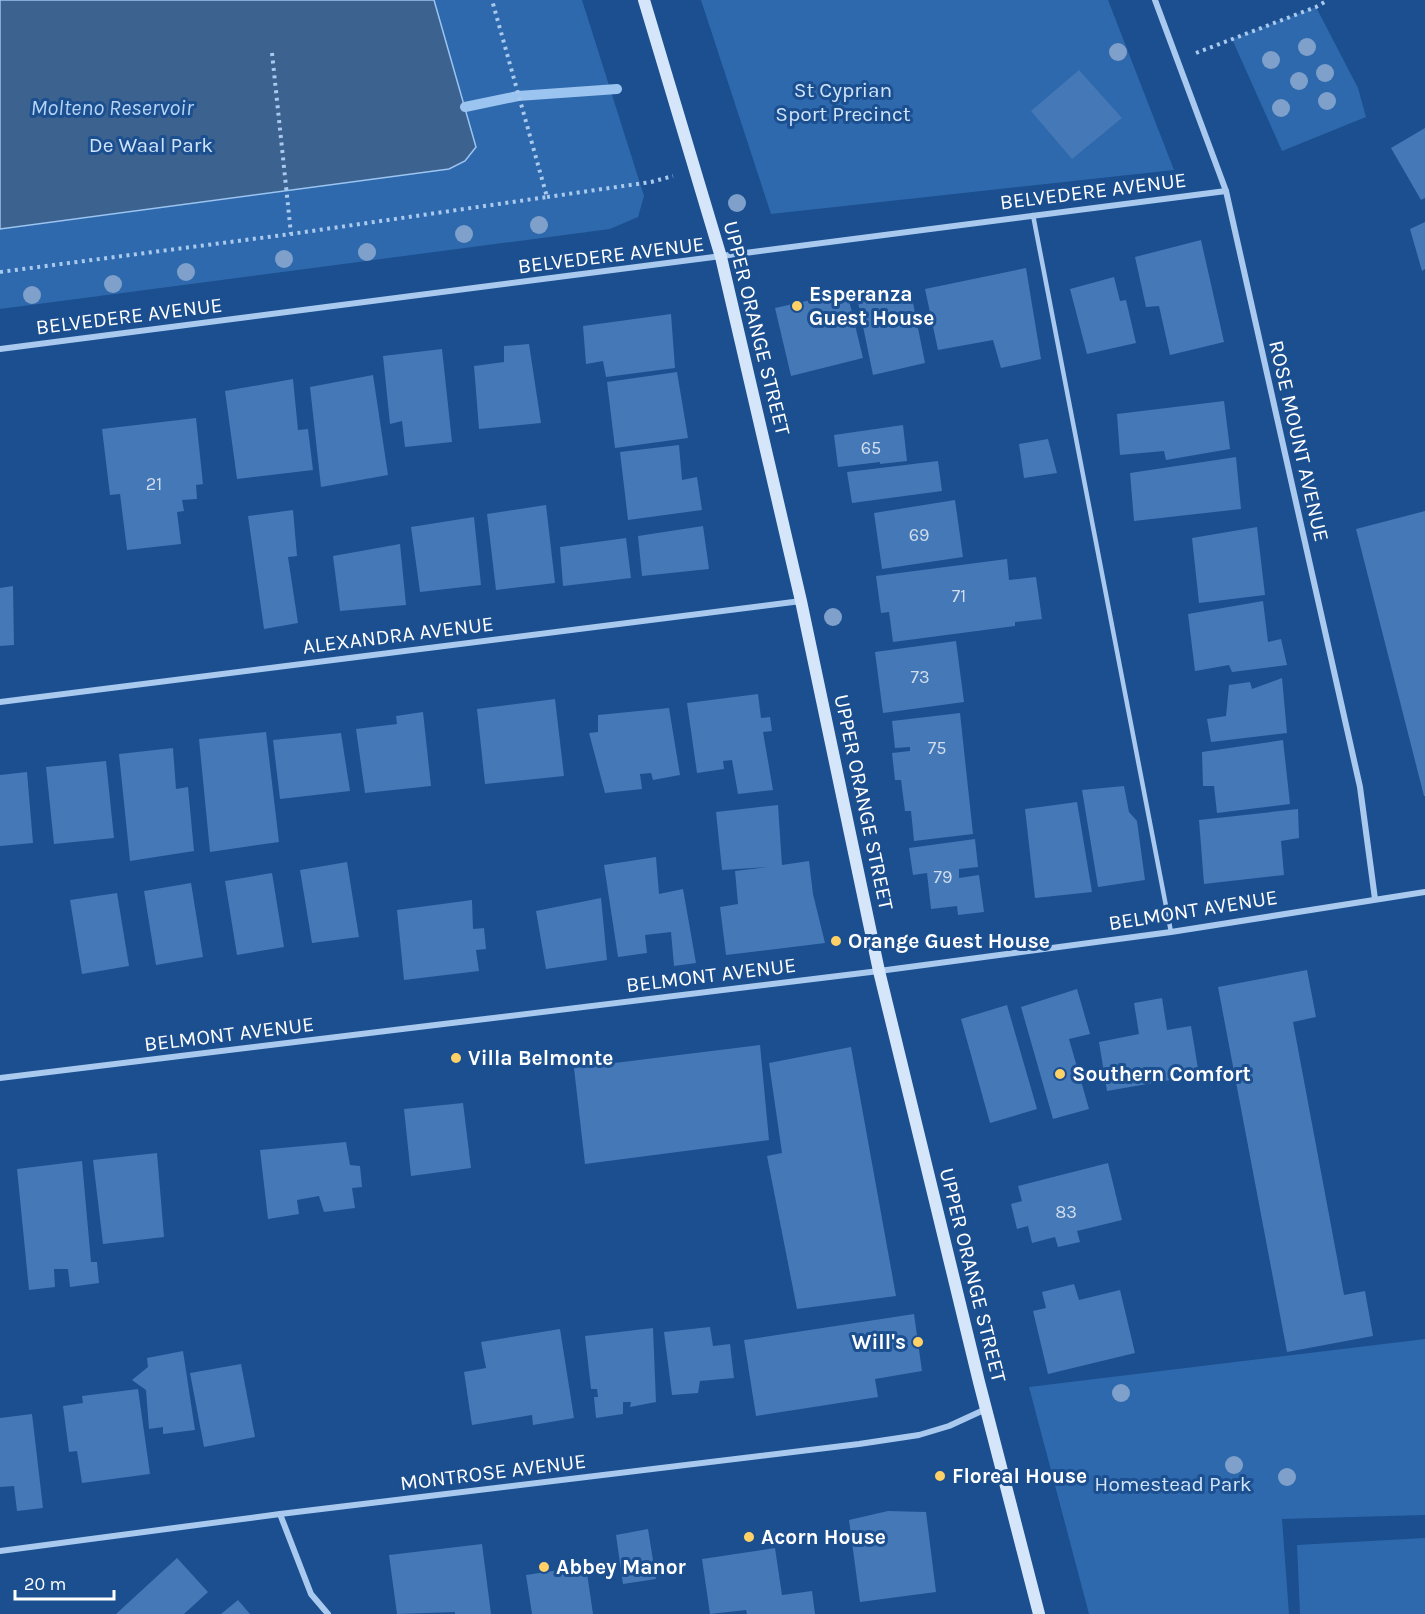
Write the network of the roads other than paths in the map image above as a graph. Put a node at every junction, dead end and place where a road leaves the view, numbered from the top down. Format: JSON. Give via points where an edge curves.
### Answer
{"nodes":[{"id":1,"x":644,"y":0,"type":"edge"},
{"id":2,"x":1155,"y":0,"type":"edge"},
{"id":3,"x":1226,"y":191,"type":"junction"},
{"id":4,"x":1033,"y":215,"type":"junction"},
{"id":5,"x":721,"y":257,"type":"junction"},
{"id":6,"x":0,"y":349,"type":"edge"},
{"id":7,"x":801,"y":601,"type":"junction"},
{"id":8,"x":0,"y":702,"type":"edge"},
{"id":9,"x":1425,"y":892,"type":"edge"},
{"id":10,"x":1375,"y":899,"type":"junction"},
{"id":11,"x":1171,"y":932,"type":"junction"},
{"id":12,"x":879,"y":970,"type":"junction"},
{"id":13,"x":0,"y":1078,"type":"edge"},
{"id":14,"x":986,"y":1409,"type":"junction"},
{"id":15,"x":280,"y":1514,"type":"junction"},
{"id":16,"x":0,"y":1551,"type":"edge"},
{"id":17,"x":328,"y":1614,"type":"edge"},
{"id":18,"x":1039,"y":1614,"type":"edge"}],
"edges":[{"from":1,"to":5,"type":"street","name":"UPPER ORANGE STREET"},
{"from":2,"to":3,"type":"street","name":"ROSE MOUNT AVENUE"},
{"from":3,"to":4,"type":"street","name":"BELVEDERE AVENUE"},
{"from":3,"to":10,"type":"street","name":"ROSE MOUNT AVENUE","via":[[1360,788]]},
{"from":4,"to":5,"type":"street","name":"BELVEDERE AVENUE"},
{"from":4,"to":11,"type":"lane"},
{"from":5,"to":6,"type":"street","name":"BELVEDERE AVENUE"},
{"from":5,"to":7,"type":"street","name":"UPPER ORANGE STREET"},
{"from":7,"to":8,"type":"street","name":"ALEXANDRA AVENUE"},
{"from":7,"to":12,"type":"street","name":"UPPER ORANGE STREET"},
{"from":9,"to":10,"type":"street","name":"BELMONT AVENUE"},
{"from":10,"to":11,"type":"street","name":"BELMONT AVENUE"},
{"from":11,"to":12,"type":"street","name":"BELMONT AVENUE"},
{"from":12,"to":13,"type":"street","name":"BELMONT AVENUE"},
{"from":12,"to":14,"type":"street","name":"UPPER ORANGE STREET"},
{"from":14,"to":15,"type":"street","name":"MONTROSE AVENUE","via":[[949,1426],[899,1438]]},
{"from":14,"to":18,"type":"street","name":"UPPER ORANGE STREET"},
{"from":15,"to":16,"type":"street","name":"MONTROSE AVENUE"},
{"from":15,"to":17,"type":"street","via":[[311,1594]]}]}
